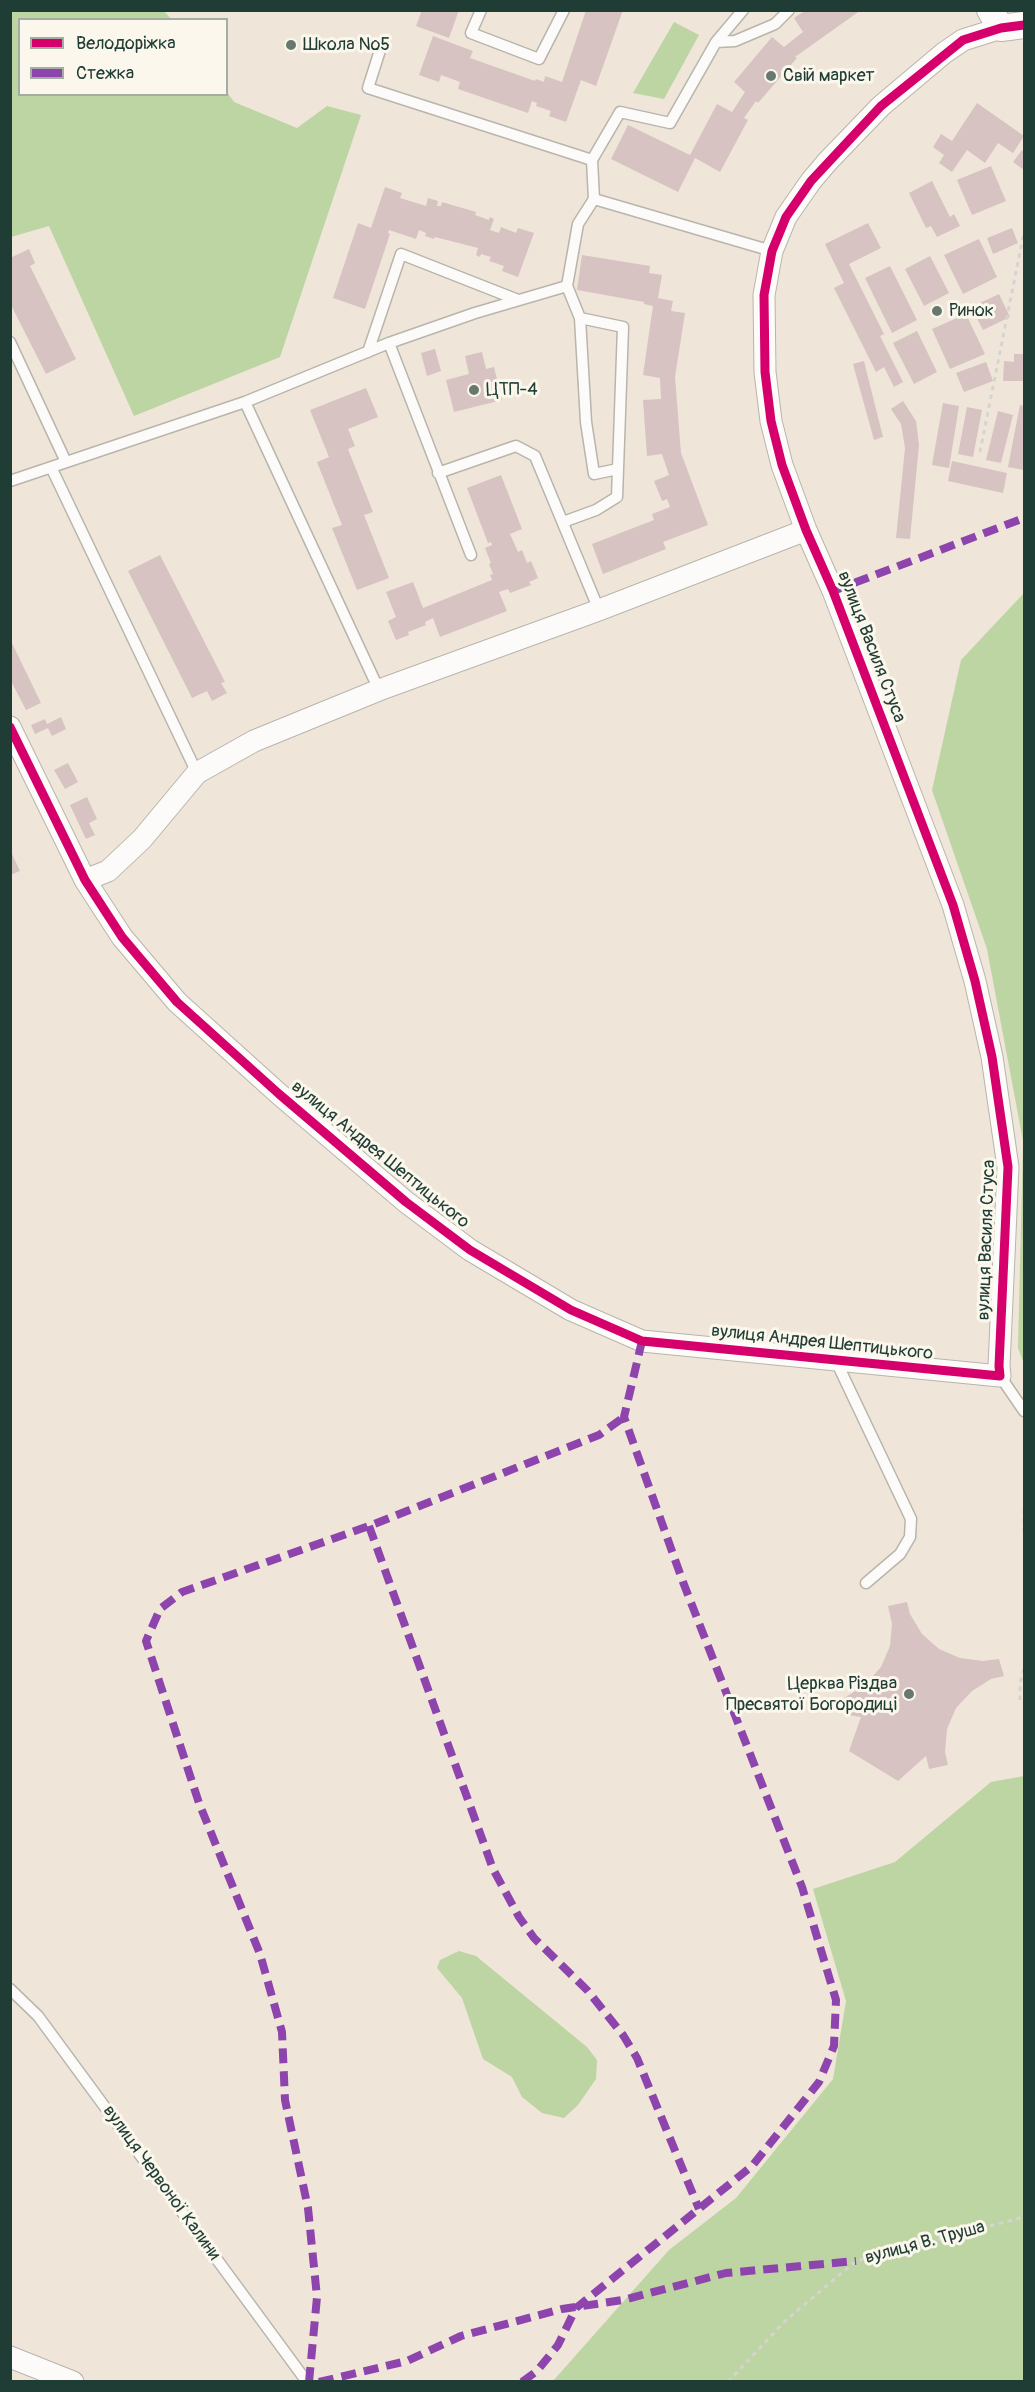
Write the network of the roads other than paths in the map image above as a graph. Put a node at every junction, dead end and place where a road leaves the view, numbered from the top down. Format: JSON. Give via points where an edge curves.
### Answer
{"nodes":[{"id":1,"x":481,"y":10,"type":"edge"},
{"id":2,"x":564,"y":10,"type":"edge"},
{"id":3,"x":743,"y":10,"type":"edge"},
{"id":4,"x":789,"y":10,"type":"edge"},
{"id":5,"x":1005,"y":21,"type":"edge"},
{"id":6,"x":716,"y":42,"type":"junction"},
{"id":7,"x":382,"y":44,"type":"dead end"},
{"id":8,"x":592,"y":160,"type":"junction"},
{"id":9,"x":594,"y":199,"type":"junction"},
{"id":10,"x":772,"y":251,"type":"junction"},
{"id":11,"x":567,"y":286,"type":"junction"},
{"id":12,"x":518,"y":300,"type":"junction"},
{"id":13,"x":580,"y":318,"type":"junction"},
{"id":14,"x":10,"y":342,"type":"edge"},
{"id":15,"x":389,"y":343,"type":"junction"},
{"id":16,"x":368,"y":352,"type":"junction"},
{"id":17,"x":245,"y":402,"type":"junction"},
{"id":18,"x":66,"y":462,"type":"junction"},
{"id":19,"x":51,"y":467,"type":"junction"},
{"id":20,"x":618,"y":469,"type":"junction"},
{"id":21,"x":438,"y":473,"type":"junction"},
{"id":22,"x":10,"y":481,"type":"edge"},
{"id":23,"x":562,"y":522,"type":"junction"},
{"id":24,"x":806,"y":530,"type":"junction"},
{"id":25,"x":471,"y":555,"type":"dead end"},
{"id":26,"x":600,"y":610,"type":"junction"},
{"id":27,"x":380,"y":690,"type":"junction"},
{"id":28,"x":10,"y":727,"type":"edge"},
{"id":29,"x":197,"y":773,"type":"junction"},
{"id":30,"x":85,"y":880,"type":"junction"},
{"id":31,"x":836,"y":1361,"type":"junction"},
{"id":32,"x":1000,"y":1376,"type":"junction"},
{"id":33,"x":1024,"y":1411,"type":"edge"},
{"id":34,"x":866,"y":1583,"type":"dead end"},
{"id":35,"x":10,"y":1989,"type":"edge"},
{"id":36,"x":10,"y":2357,"type":"edge"},
{"id":37,"x":72,"y":2382,"type":"edge"},
{"id":38,"x":306,"y":2382,"type":"edge"}],
"edges":[{"from":1,"to":2,"type":"lane","via":[[471,33],[539,58]]},
{"from":3,"to":6,"type":"lane"},
{"from":4,"to":6,"type":"lane","via":[[775,24],[735,41]]},
{"from":5,"to":10,"type":"street","name":"вулиця Василя Стуса","via":[[963,40],[881,106],[811,181],[786,217]]},
{"from":6,"to":8,"type":"lane","via":[[670,123],[620,112]]},
{"from":7,"to":8,"type":"lane","via":[[368,88]]},
{"from":8,"to":9,"type":"lane"},
{"from":9,"to":10,"type":"lane"},
{"from":9,"to":11,"type":"lane","via":[[578,224]]},
{"from":10,"to":24,"type":"street","name":"вулиця Василя Стуса","via":[[764,295],[768,402],[782,465]]},
{"from":11,"to":12,"type":"lane"},
{"from":11,"to":13,"type":"lane"},
{"from":12,"to":15,"type":"lane"},
{"from":12,"to":16,"type":"lane","via":[[401,254]]},
{"from":13,"to":20,"type":"lane","via":[[586,422],[594,474]]},
{"from":13,"to":20,"type":"lane","via":[[623,327]]},
{"from":14,"to":18,"type":"lane"},
{"from":15,"to":16,"type":"lane"},
{"from":15,"to":21,"type":"lane"},
{"from":16,"to":17,"type":"lane"},
{"from":17,"to":18,"type":"lane"},
{"from":17,"to":27,"type":"lane"},
{"from":18,"to":19,"type":"lane"},
{"from":19,"to":22,"type":"lane"},
{"from":19,"to":29,"type":"lane"},
{"from":20,"to":23,"type":"lane","via":[[617,497],[596,510]]},
{"from":21,"to":23,"type":"lane","via":[[516,446],[535,456]]},
{"from":21,"to":25,"type":"lane"},
{"from":23,"to":26,"type":"lane"},
{"from":24,"to":26,"type":"street"},
{"from":24,"to":32,"type":"street","name":"вулиця Василя Стуса","via":[[954,905],[978,992],[1008,1167]]},
{"from":26,"to":27,"type":"street"},
{"from":27,"to":29,"type":"street","via":[[254,741]]},
{"from":28,"to":30,"type":"street","name":"вулиця Андрея Шептицького"},
{"from":29,"to":30,"type":"street","via":[[142,839],[108,872]]},
{"from":30,"to":31,"type":"street","name":"вулиця Андрея Шептицького","via":[[122,937],[177,1002],[406,1202],[470,1250],[571,1310],[642,1341]]},
{"from":31,"to":32,"type":"street","name":"вулиця Андрея Шептицького"},
{"from":31,"to":34,"type":"lane","via":[[911,1519],[910,1537],[900,1554]]},
{"from":32,"to":33,"type":"lane"},
{"from":35,"to":38,"type":"lane","name":"вулиця Червоної Калини","via":[[38,2016]]},
{"from":36,"to":37,"type":"street"}]}
